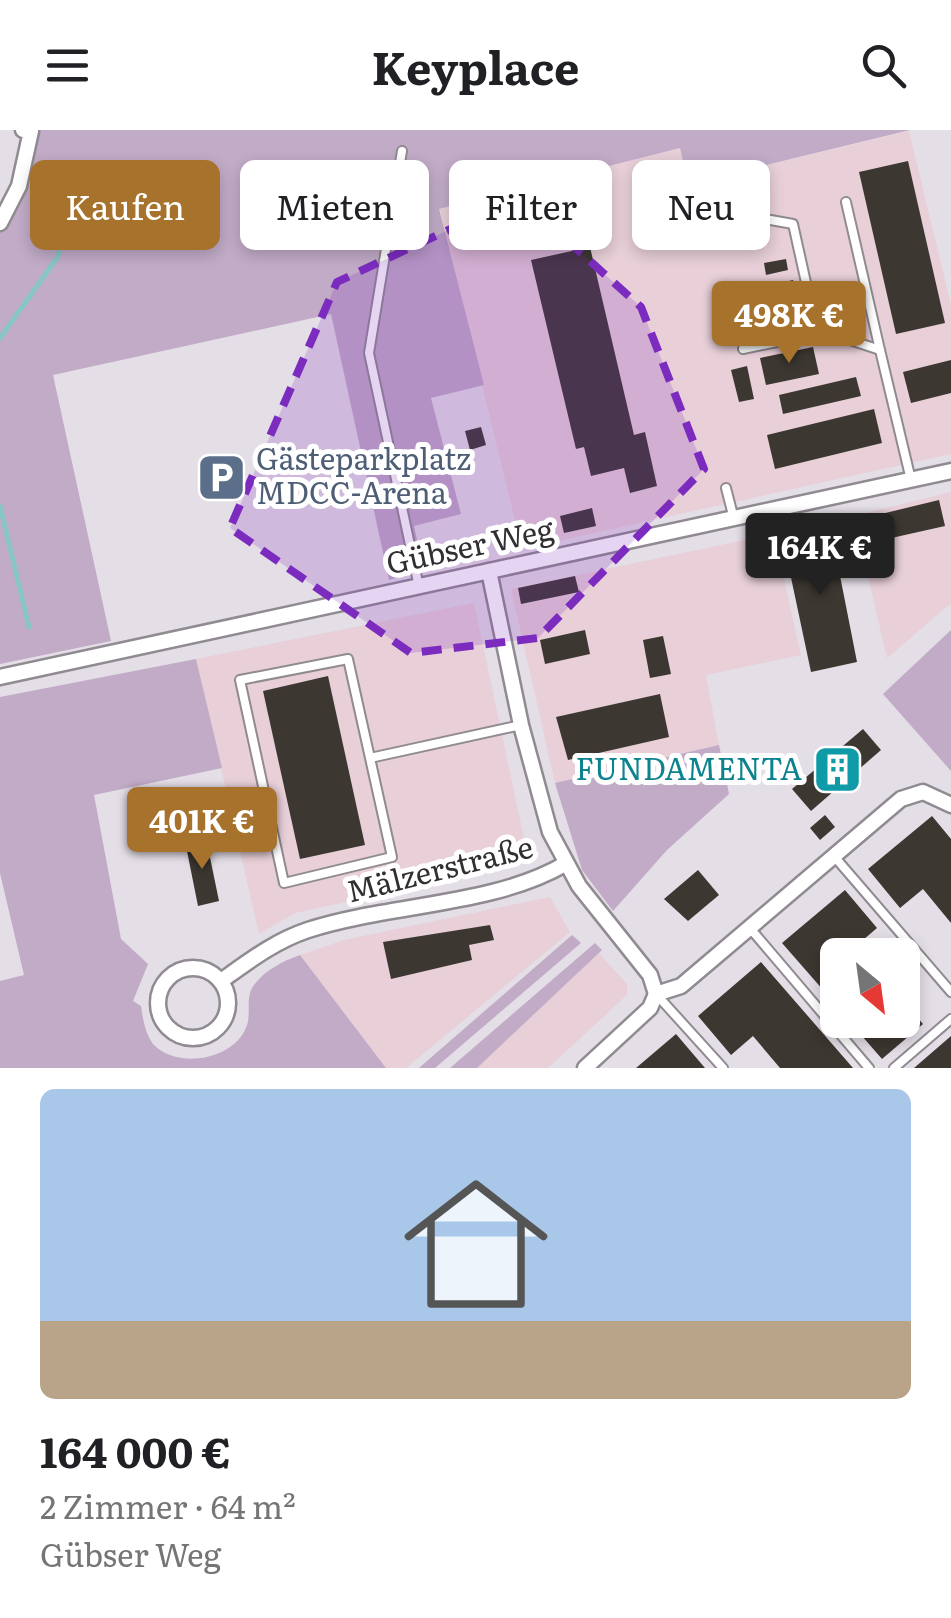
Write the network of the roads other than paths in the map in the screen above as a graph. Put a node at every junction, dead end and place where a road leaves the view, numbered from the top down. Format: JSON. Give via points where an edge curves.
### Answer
{"nodes":[{"id":1,"x":23,"y":130,"type":"edge"},
{"id":2,"x":402,"y":150,"type":"dead end"},
{"id":3,"x":846,"y":202,"type":"dead end"},
{"id":4,"x":770,"y":220,"type":"edge"},
{"id":5,"x":0,"y":223,"type":"edge"},
{"id":6,"x":817,"y":332,"type":"junction"},
{"id":7,"x":743,"y":350,"type":"dead end"},
{"id":8,"x":880,"y":350,"type":"junction"},
{"id":9,"x":951,"y":471,"type":"edge"},
{"id":10,"x":911,"y":480,"type":"junction"},
{"id":11,"x":726,"y":488,"type":"dead end"},
{"id":12,"x":734,"y":519,"type":"junction"},
{"id":13,"x":489,"y":571,"type":"junction"},
{"id":14,"x":419,"y":586,"type":"junction"},
{"id":15,"x":0,"y":677,"type":"edge"},
{"id":16,"x":521,"y":726,"type":"junction"},
{"id":17,"x":370,"y":758,"type":"junction"},
{"id":18,"x":951,"y":805,"type":"edge"},
{"id":19,"x":834,"y":855,"type":"junction"},
{"id":20,"x":565,"y":864,"type":"junction"},
{"id":21,"x":750,"y":927,"type":"junction"},
{"id":22,"x":222,"y":981,"type":"junction"},
{"id":23,"x":951,"y":992,"type":"edge"},
{"id":24,"x":656,"y":994,"type":"junction"},
{"id":25,"x":951,"y":1020,"type":"edge"},
{"id":26,"x":585,"y":1068,"type":"edge"},
{"id":27,"x":723,"y":1068,"type":"edge"},
{"id":28,"x":869,"y":1068,"type":"edge"},
{"id":29,"x":894,"y":1068,"type":"edge"}],
"edges":[{"from":1,"to":5,"type":"street","via":[[30,131],[20,186]]},
{"from":2,"to":14,"type":"lane","via":[[369,353]]},
{"from":3,"to":8,"type":"lane"},
{"from":4,"to":6,"type":"lane","via":[[793,224]]},
{"from":6,"to":7,"type":"lane"},
{"from":6,"to":8,"type":"lane","via":[[850,336]]},
{"from":8,"to":10,"type":"lane"},
{"from":9,"to":10,"type":"street","name":"Gübser Weg"},
{"from":10,"to":12,"type":"street","name":"Gübser Weg"},
{"from":11,"to":12,"type":"lane"},
{"from":12,"to":13,"type":"street","name":"Gübser Weg"},
{"from":13,"to":14,"type":"street","name":"Gübser Weg"},
{"from":13,"to":16,"type":"street"},
{"from":14,"to":15,"type":"street","name":"Gübser Weg"},
{"from":16,"to":17,"type":"lane"},
{"from":16,"to":20,"type":"street","via":[[543,814]]},
{"from":17,"to":17,"type":"lane","via":[[392,857],[284,883],[240,680],[348,659]]},
{"from":18,"to":19,"type":"street","via":[[923,792],[901,799]]},
{"from":19,"to":21,"type":"street"},
{"from":19,"to":23,"type":"lane"},
{"from":20,"to":22,"type":"street","name":"Mälzerstraße","via":[[524,882],[312,929],[267,948]]},
{"from":20,"to":24,"type":"street","via":[[650,975]]},
{"from":21,"to":24,"type":"street","via":[[681,986]]},
{"from":21,"to":28,"type":"lane"},
{"from":22,"to":22,"type":"street","via":[[194,968],[166,980],[159,1010],[169,1028],[198,1038],[217,1029],[228,1001]]},
{"from":24,"to":26,"type":"street","via":[[647,1012]]},
{"from":24,"to":27,"type":"lane"},
{"from":25,"to":29,"type":"lane"}]}
